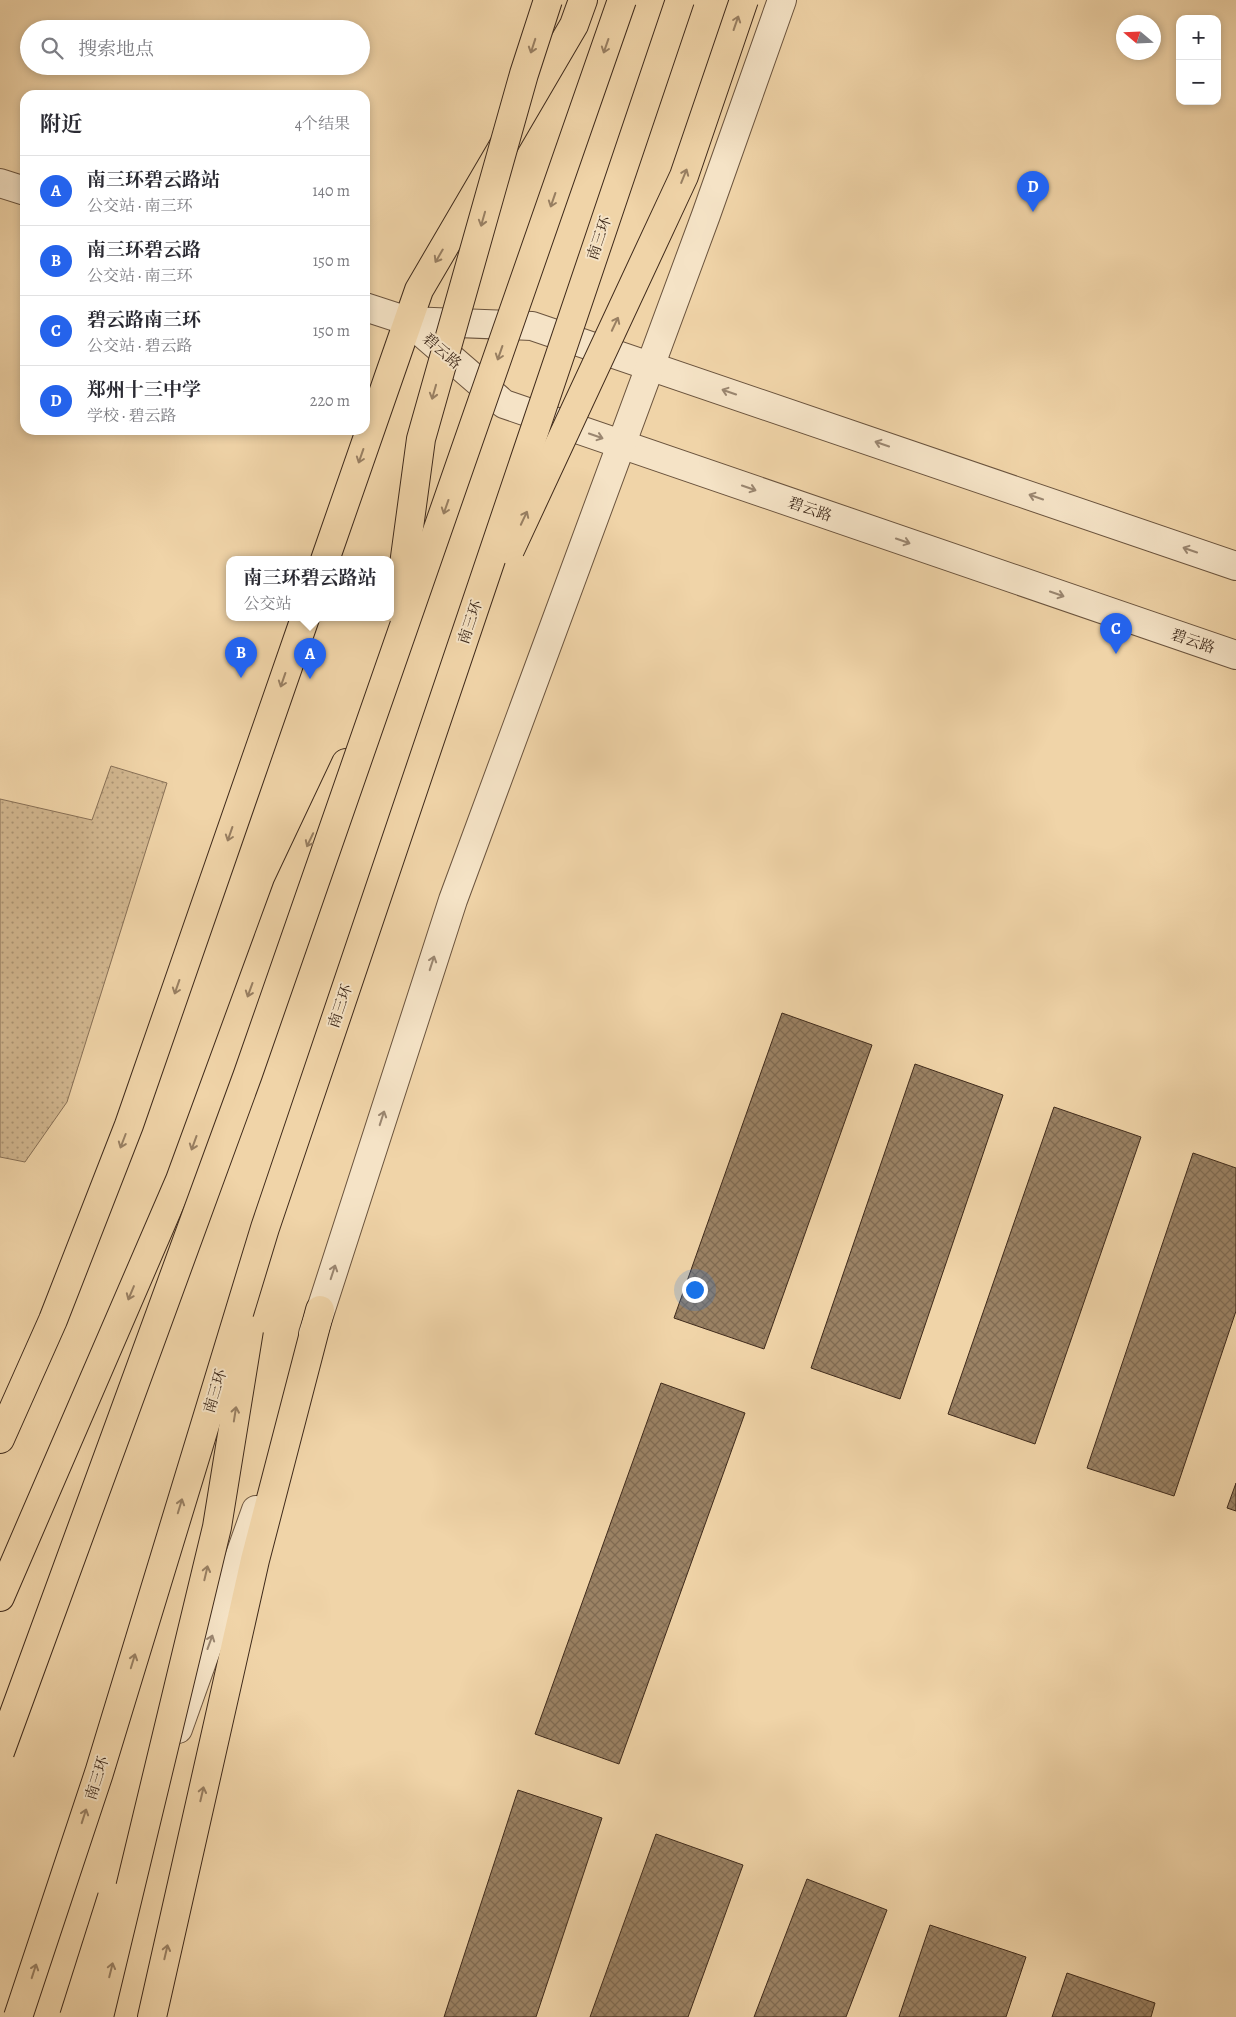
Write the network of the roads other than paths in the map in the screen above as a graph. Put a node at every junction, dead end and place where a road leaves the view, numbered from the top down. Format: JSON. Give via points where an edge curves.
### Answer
{"nodes":[{"id":1,"x":548,"y":0,"type":"edge"},
{"id":2,"x":583,"y":0,"type":"edge"},
{"id":3,"x":622,"y":0,"type":"edge"},
{"id":4,"x":680,"y":0,"type":"edge"},
{"id":5,"x":744,"y":0,"type":"edge"},
{"id":6,"x":782,"y":0,"type":"edge"},
{"id":7,"x":0,"y":182,"type":"edge"},
{"id":8,"x":20,"y":189,"type":"edge"},
{"id":9,"x":370,"y":309,"type":"edge"},
{"id":10,"x":408,"y":321,"type":"junction"},
{"id":11,"x":650,"y":365,"type":"junction"},
{"id":12,"x":370,"y":430,"type":"edge"},
{"id":13,"x":368,"y":435,"type":"edge"},
{"id":14,"x":621,"y":444,"type":"junction"},
{"id":15,"x":326,"y":556,"type":"edge"},
{"id":16,"x":1236,"y":566,"type":"edge"},
{"id":17,"x":304,"y":621,"type":"edge"},
{"id":18,"x":1236,"y":656,"type":"edge"},
{"id":19,"x":390,"y":669,"type":"junction"},
{"id":20,"x":452,"y":674,"type":"junction"},
{"id":21,"x":265,"y":1228,"type":"junction"},
{"id":22,"x":320,"y":1310,"type":"junction"},
{"id":23,"x":0,"y":1439,"type":"edge"},
{"id":24,"x":0,"y":1597,"type":"edge"},
{"id":25,"x":182,"y":1672,"type":"junction"},
{"id":26,"x":0,"y":1752,"type":"edge"},
{"id":27,"x":18,"y":2017,"type":"edge"},
{"id":28,"x":74,"y":2017,"type":"edge"},
{"id":29,"x":99,"y":2017,"type":"edge"},
{"id":30,"x":152,"y":2017,"type":"edge"}],
"edges":[{"from":1,"to":19,"type":"main road","one_way":true,"bridge":true,"via":[[421,439]]},
{"from":2,"to":10,"type":"main road","one_way":true,"via":[[574,25],[419,290]]},
{"from":3,"to":19,"type":"main road","one_way":true,"bridge":true},
{"from":4,"to":20,"type":"main road","name":"南三环","bridge":true},
{"from":20,"to":5,"type":"main road","one_way":true,"bridge":true,"via":[[684,176]]},
{"from":6,"to":11,"type":"street"},
{"from":7,"to":8,"type":"street"},
{"from":9,"to":10,"type":"street","name":"碧云路"},
{"from":10,"to":11,"type":"street","name":"碧云路","via":[[532,326]]},
{"from":10,"to":12,"type":"main road","one_way":true},
{"from":10,"to":14,"type":"street","name":"碧云路","one_way":true,"via":[[504,404]]},
{"from":11,"to":14,"type":"street"},
{"from":16,"to":11,"type":"street","name":"碧云路","one_way":true},
{"from":13,"to":15,"type":"main road","one_way":true},
{"from":14,"to":18,"type":"street","name":"碧云路","one_way":true},
{"from":22,"to":14,"type":"street","one_way":true,"via":[[453,900]]},
{"from":17,"to":23,"type":"main road","one_way":true,"via":[[129,1125],[53,1320]]},
{"from":19,"to":24,"type":"main road","one_way":true,"bridge":true,"via":[[287,888],[180,1180]]},
{"from":19,"to":26,"type":"main road","bridge":true,"via":[[248,1074]]},
{"from":20,"to":21,"type":"main road","name":"南三环","bridge":true},
{"from":25,"to":21,"type":"main road","one_way":true,"bridge":true,"via":[[217,1527]]},
{"from":27,"to":21,"type":"main road","name":"南三环","one_way":true,"bridge":true,"via":[[99,1773]]},
{"from":28,"to":22,"type":"street","one_way":true,"via":[[242,1554]]},
{"from":30,"to":22,"type":"main road","one_way":true,"via":[[255,1560]]},
{"from":25,"to":28,"type":"main road","bridge":true},
{"from":29,"to":25,"type":"main road","one_way":true,"bridge":true}]}
